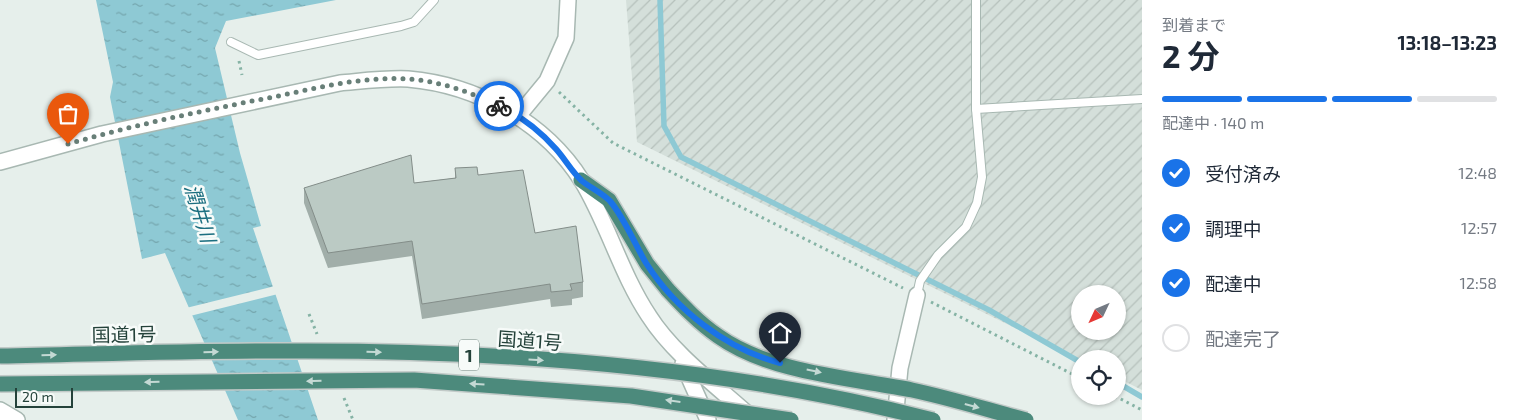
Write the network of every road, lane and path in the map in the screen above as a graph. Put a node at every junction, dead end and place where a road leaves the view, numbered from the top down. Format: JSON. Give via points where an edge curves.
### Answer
{"nodes":[{"id":1,"x":434,"y":0,"type":"edge"},
{"id":2,"x":568,"y":0,"type":"edge"},
{"id":3,"x":976,"y":0,"type":"edge"},
{"id":4,"x":231,"y":42,"type":"dead end"},
{"id":5,"x":238,"y":57,"type":"dead end"},
{"id":6,"x":242,"y":75,"type":"dead end"},
{"id":7,"x":547,"y":81,"type":"junction"},
{"id":8,"x":1142,"y":99,"type":"edge"},
{"id":9,"x":976,"y":109,"type":"junction"},
{"id":10,"x":519,"y":116,"type":"junction"},
{"id":11,"x":0,"y":162,"type":"edge"},
{"id":12,"x":581,"y":180,"type":"junction"},
{"id":13,"x":917,"y":295,"type":"junction"},
{"id":14,"x":676,"y":348,"type":"junction"},
{"id":15,"x":0,"y":356,"type":"edge"},
{"id":16,"x":1071,"y":373,"type":"edge"},
{"id":17,"x":0,"y":384,"type":"edge"},
{"id":18,"x":1126,"y":402,"type":"edge"},
{"id":19,"x":0,"y":410,"type":"edge"},
{"id":20,"x":1142,"y":410,"type":"edge"},
{"id":21,"x":4,"y":420,"type":"edge"},
{"id":22,"x":18,"y":420,"type":"edge"},
{"id":23,"x":708,"y":420,"type":"edge"},
{"id":24,"x":754,"y":420,"type":"edge"},
{"id":25,"x":791,"y":420,"type":"edge"},
{"id":26,"x":895,"y":420,"type":"edge"},
{"id":27,"x":933,"y":420,"type":"edge"},
{"id":28,"x":1026,"y":420,"type":"edge"}],
"edges":[{"from":1,"to":4,"type":"lane","via":[[414,22],[401,26],[258,55]]},
{"from":2,"to":7,"type":"street","via":[[566,38]]},
{"from":3,"to":9,"type":"lane"},
{"from":5,"to":6,"type":"path"},
{"from":7,"to":10,"type":"street"},
{"from":7,"to":13,"type":"path","via":[[613,143]]},
{"from":8,"to":9,"type":"lane"},
{"from":9,"to":13,"type":"lane","via":[[982,177],[977,203],[966,228],[938,255],[920,281]]},
{"from":10,"to":11,"type":"street","via":[[469,93],[441,85],[378,79],[340,83],[243,103],[102,134]]},
{"from":10,"to":12,"type":"street","via":[[555,148]]},
{"from":12,"to":14,"type":"street","via":[[639,300],[650,319]]},
{"from":12,"to":28,"type":"highway","one_way":true,"bridge":true,"via":[[609,200],[647,264],[690,313],[719,337],[765,359],[809,371],[914,391]]},
{"from":13,"to":16,"type":"path"},
{"from":13,"to":26,"type":"street","via":[[900,368]]},
{"from":14,"to":23,"type":"street"},
{"from":14,"to":24,"type":"street"},
{"from":15,"to":27,"type":"highway","name":"国道1号","number":"1","one_way":true,"bridge":true,"via":[[306,350],[450,354],[696,374],[896,410]]},
{"from":25,"to":17,"type":"highway","number":"1","one_way":true,"bridge":true,"via":[[631,396],[414,380]]},
{"from":18,"to":20,"type":"path"},
{"from":19,"to":21,"type":"street"},
{"from":19,"to":22,"type":"street"}]}
